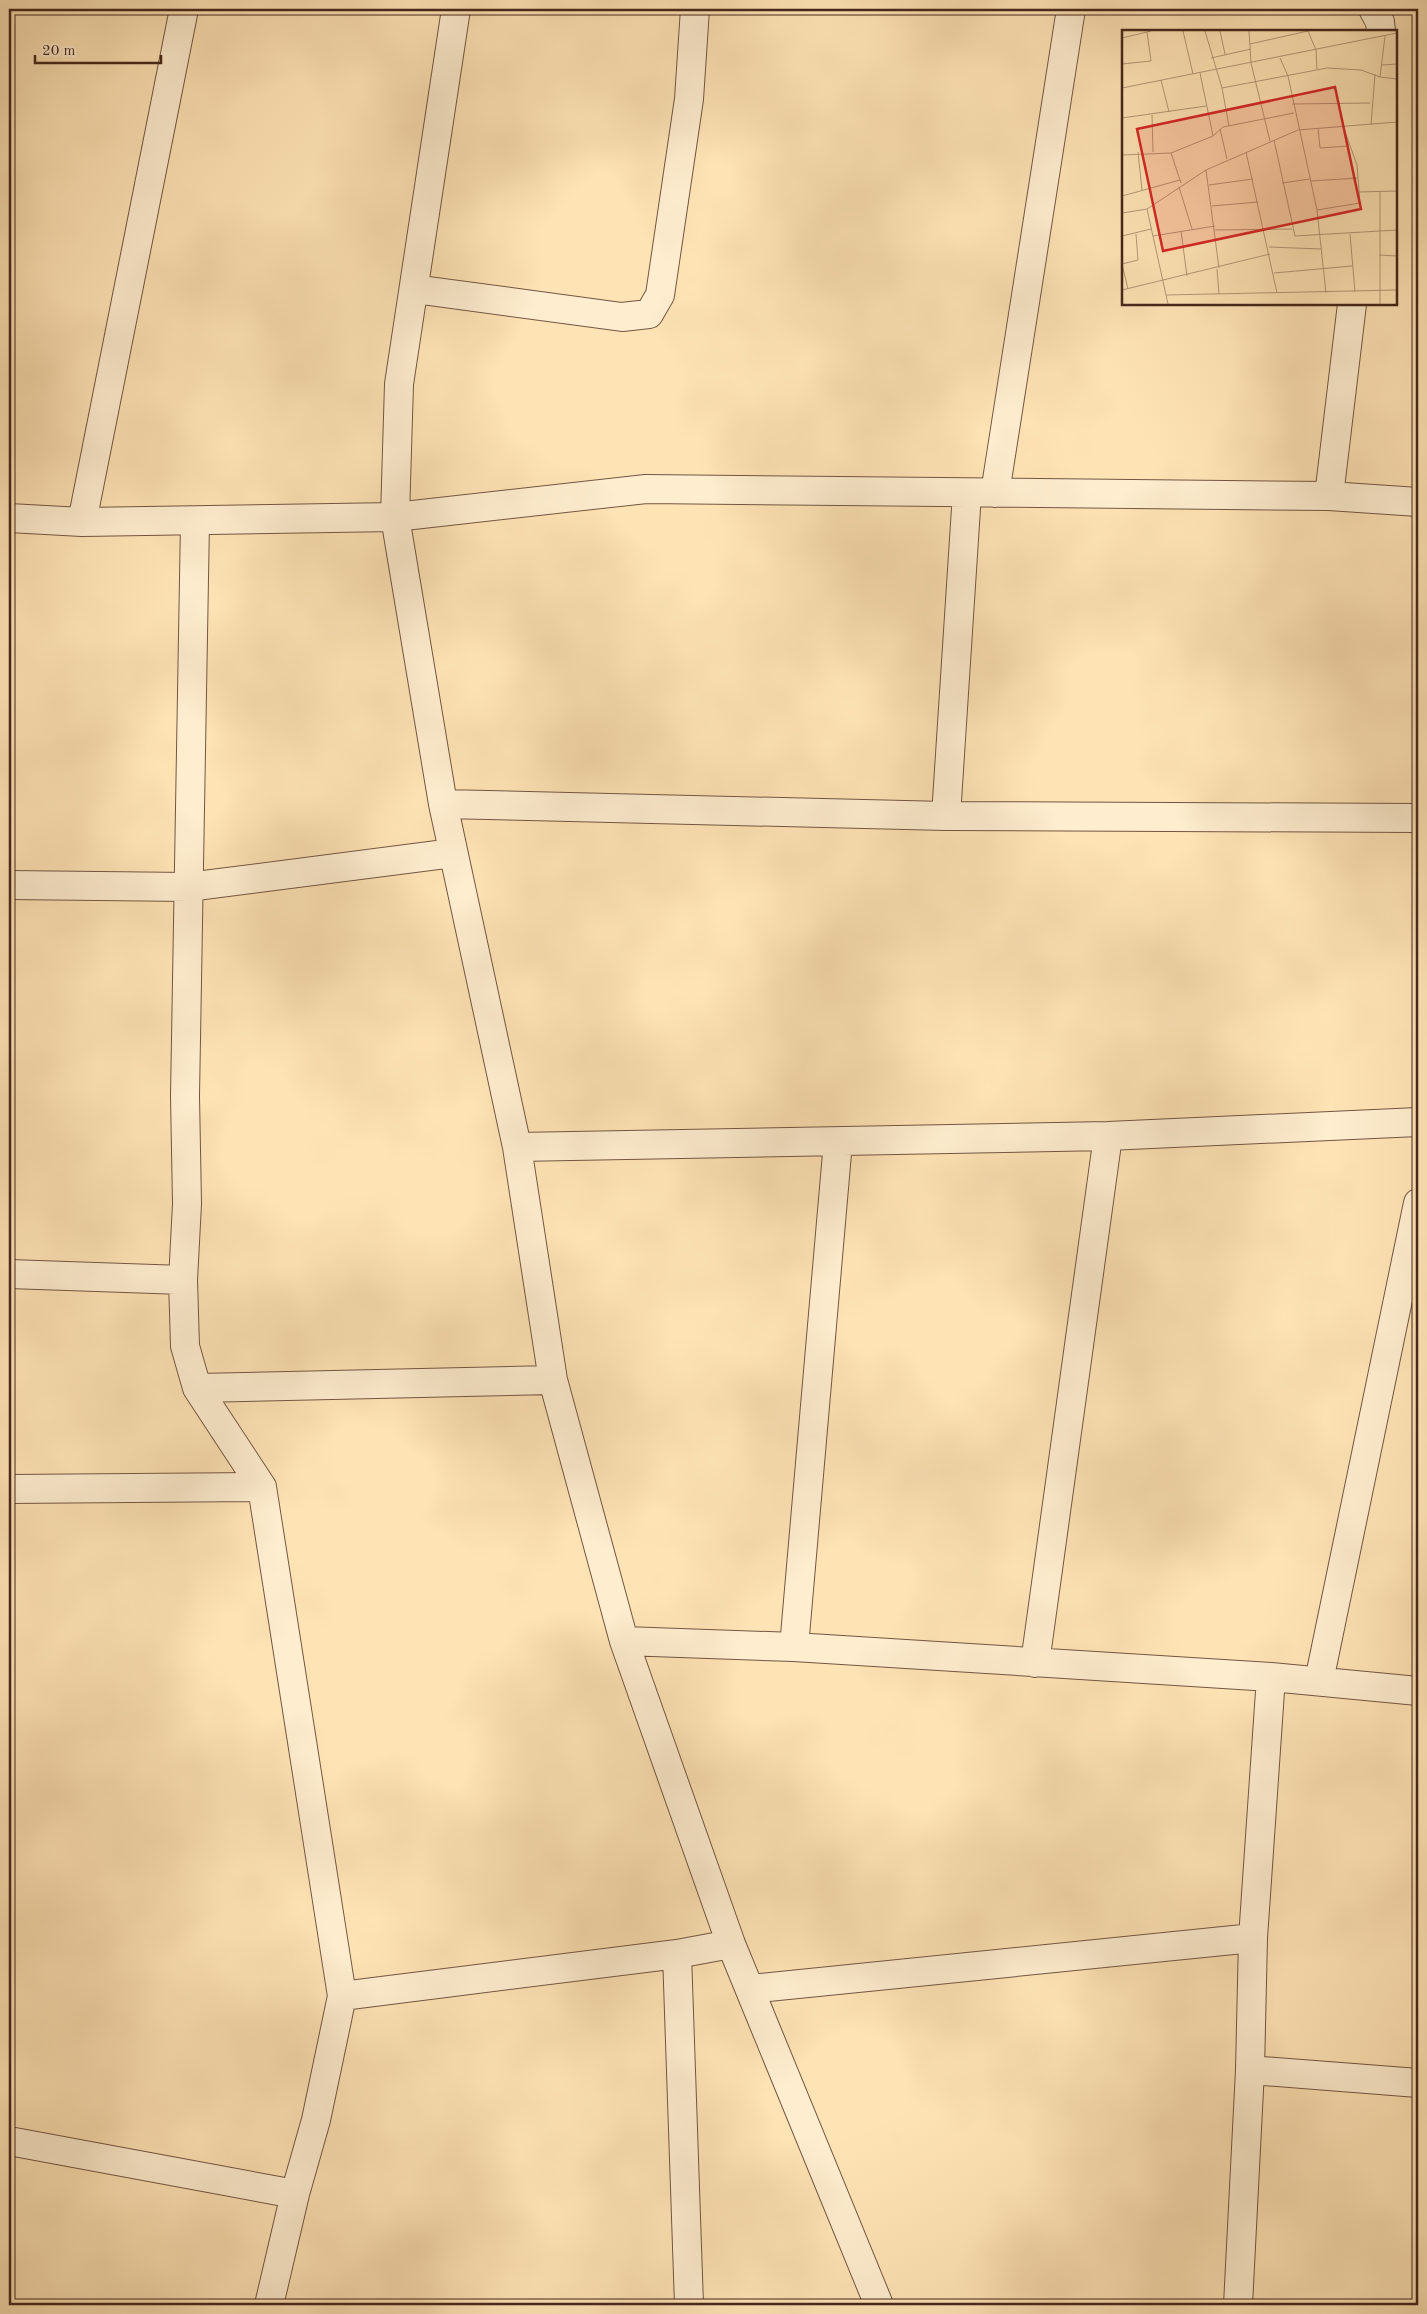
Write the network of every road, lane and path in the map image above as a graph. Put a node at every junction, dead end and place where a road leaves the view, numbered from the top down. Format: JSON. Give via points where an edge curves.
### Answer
{"nodes":[{"id":1,"x":184,"y":9,"type":"edge"},
{"id":2,"x":456,"y":9,"type":"edge"},
{"id":3,"x":695,"y":9,"type":"edge"},
{"id":4,"x":1071,"y":9,"type":"edge"},
{"id":5,"x":1373,"y":9,"type":"edge"},
{"id":6,"x":1381,"y":30,"type":"edge"},
{"id":7,"x":414,"y":289,"type":"junction"},
{"id":8,"x":1352,"y":305,"type":"edge"},
{"id":9,"x":967,"y":493,"type":"junction"},
{"id":10,"x":995,"y":493,"type":"junction"},
{"id":11,"x":1329,"y":496,"type":"junction"},
{"id":12,"x":1418,"y":502,"type":"edge"},
{"id":13,"x":395,"y":517,"type":"junction"},
{"id":14,"x":9,"y":518,"type":"edge"},
{"id":15,"x":195,"y":521,"type":"junction"},
{"id":16,"x":82,"y":522,"type":"junction"},
{"id":17,"x":443,"y":804,"type":"junction"},
{"id":18,"x":946,"y":816,"type":"junction"},
{"id":19,"x":1418,"y":818,"type":"edge"},
{"id":20,"x":453,"y":853,"type":"junction"},
{"id":21,"x":9,"y":886,"type":"edge"},
{"id":22,"x":188,"y":888,"type":"junction"},
{"id":23,"x":1418,"y":1122,"type":"edge"},
{"id":24,"x":1108,"y":1136,"type":"junction"},
{"id":25,"x":838,"y":1142,"type":"junction"},
{"id":26,"x":517,"y":1147,"type":"junction"},
{"id":27,"x":1418,"y":1203,"type":"edge"},
{"id":28,"x":9,"y":1274,"type":"edge"},
{"id":29,"x":183,"y":1280,"type":"junction"},
{"id":30,"x":553,"y":1380,"type":"junction"},
{"id":31,"x":197,"y":1388,"type":"junction"},
{"id":32,"x":262,"y":1487,"type":"junction"},
{"id":33,"x":9,"y":1489,"type":"edge"},
{"id":34,"x":624,"y":1641,"type":"junction"},
{"id":35,"x":794,"y":1647,"type":"junction"},
{"id":36,"x":1035,"y":1663,"type":"junction"},
{"id":37,"x":1272,"y":1677,"type":"junction"},
{"id":38,"x":1319,"y":1680,"type":"junction"},
{"id":39,"x":1418,"y":1691,"type":"edge"},
{"id":40,"x":1253,"y":1938,"type":"junction"},
{"id":41,"x":731,"y":1944,"type":"junction"},
{"id":42,"x":677,"y":1954,"type":"junction"},
{"id":43,"x":750,"y":1989,"type":"junction"},
{"id":44,"x":342,"y":1996,"type":"junction"},
{"id":45,"x":1250,"y":2070,"type":"junction"},
{"id":46,"x":1418,"y":2083,"type":"edge"},
{"id":47,"x":9,"y":2141,"type":"edge"},
{"id":48,"x":295,"y":2194,"type":"junction"},
{"id":49,"x":269,"y":2305,"type":"edge"},
{"id":50,"x":689,"y":2305,"type":"edge"},
{"id":51,"x":879,"y":2305,"type":"edge"},
{"id":52,"x":1238,"y":2305,"type":"edge"}],
"edges":[{"from":1,"to":16,"type":"street"},
{"from":2,"to":7,"type":"street"},
{"from":3,"to":7,"type":"street","via":[[689,99],[660,295],[648,314],[622,317]]},
{"from":4,"to":10,"type":"street"},
{"from":5,"to":6,"type":"street"},
{"from":7,"to":13,"type":"street","via":[[399,384]]},
{"from":8,"to":11,"type":"street"},
{"from":9,"to":10,"type":"street"},
{"from":9,"to":13,"type":"street","via":[[646,489]]},
{"from":9,"to":18,"type":"street"},
{"from":10,"to":11,"type":"street"},
{"from":11,"to":12,"type":"street"},
{"from":13,"to":15,"type":"street"},
{"from":13,"to":17,"type":"street"},
{"from":14,"to":16,"type":"street"},
{"from":15,"to":16,"type":"street"},
{"from":15,"to":22,"type":"street"},
{"from":17,"to":18,"type":"street"},
{"from":17,"to":20,"type":"street"},
{"from":18,"to":19,"type":"street"},
{"from":20,"to":22,"type":"street"},
{"from":20,"to":26,"type":"street"},
{"from":21,"to":22,"type":"street"},
{"from":22,"to":29,"type":"street","via":[[187,1204]]},
{"from":23,"to":24,"type":"street"},
{"from":24,"to":25,"type":"street"},
{"from":24,"to":36,"type":"street"},
{"from":25,"to":26,"type":"street"},
{"from":25,"to":35,"type":"street"},
{"from":26,"to":30,"type":"street"},
{"from":27,"to":38,"type":"street"},
{"from":28,"to":29,"type":"street"},
{"from":29,"to":31,"type":"street","via":[[185,1346]]},
{"from":30,"to":31,"type":"street"},
{"from":30,"to":34,"type":"street"},
{"from":31,"to":32,"type":"street"},
{"from":32,"to":33,"type":"street"},
{"from":32,"to":44,"type":"street"},
{"from":34,"to":35,"type":"street"},
{"from":34,"to":41,"type":"street"},
{"from":35,"to":36,"type":"street"},
{"from":36,"to":37,"type":"street"},
{"from":37,"to":38,"type":"street"},
{"from":37,"to":40,"type":"street"},
{"from":38,"to":39,"type":"street"},
{"from":40,"to":43,"type":"street"},
{"from":40,"to":45,"type":"street"},
{"from":41,"to":42,"type":"street"},
{"from":41,"to":43,"type":"street"},
{"from":42,"to":44,"type":"street"},
{"from":42,"to":50,"type":"street"},
{"from":43,"to":51,"type":"street"},
{"from":44,"to":48,"type":"street","via":[[316,2120]]},
{"from":45,"to":46,"type":"street"},
{"from":45,"to":52,"type":"street"},
{"from":47,"to":48,"type":"street"},
{"from":48,"to":49,"type":"street"}]}
